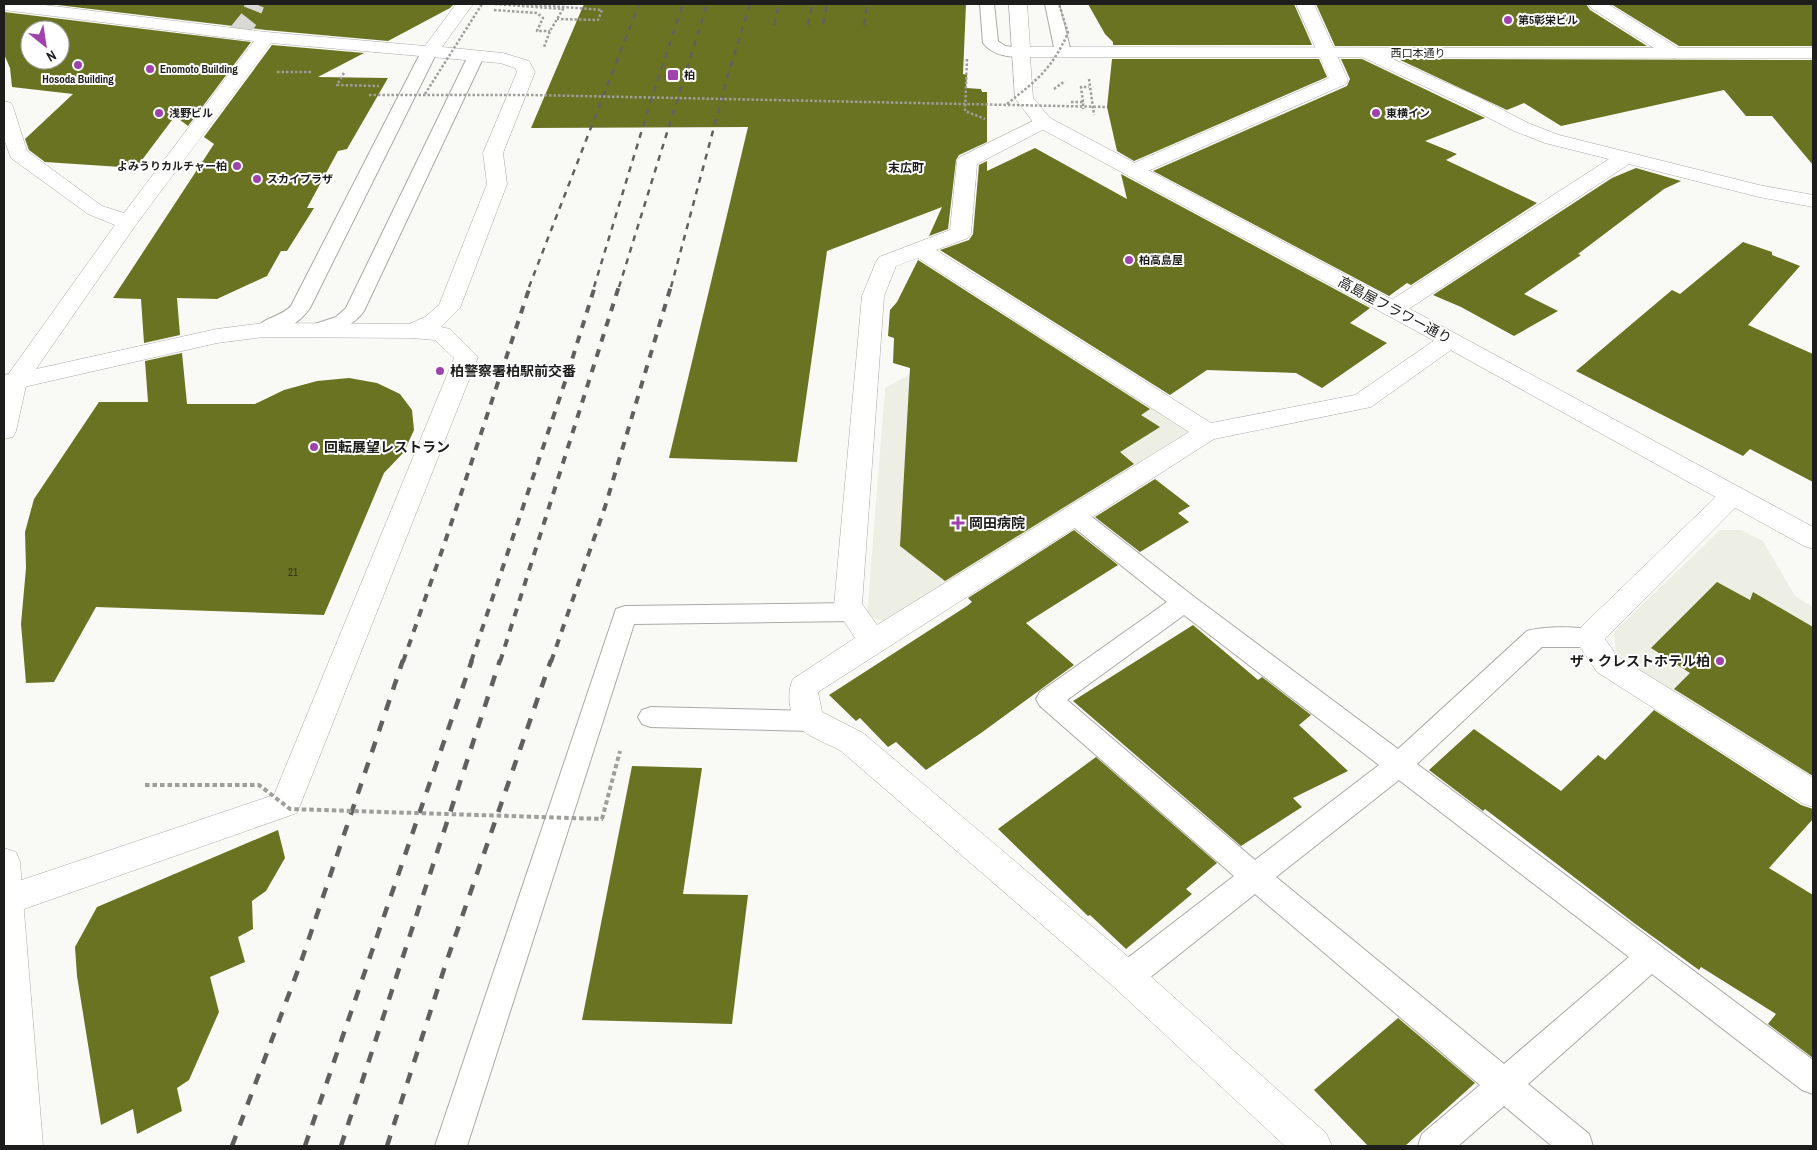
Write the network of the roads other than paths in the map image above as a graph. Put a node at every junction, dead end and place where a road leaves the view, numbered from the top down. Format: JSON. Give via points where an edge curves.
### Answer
{"nodes":[{"id":1,"x":465,"y":4,"type":"edge"},
{"id":2,"x":987,"y":4,"type":"edge"},
{"id":3,"x":1018,"y":4,"type":"edge"},
{"id":4,"x":1052,"y":4,"type":"edge"},
{"id":5,"x":1305,"y":4,"type":"edge"},
{"id":6,"x":1597,"y":4,"type":"edge"},
{"id":7,"x":4,"y":6,"type":"edge"},
{"id":8,"x":266,"y":37,"type":"junction"},
{"id":9,"x":429,"y":52,"type":"junction"},
{"id":10,"x":1022,"y":52,"type":"junction"},
{"id":11,"x":1063,"y":52,"type":"junction"},
{"id":12,"x":1813,"y":52,"type":"edge"},
{"id":13,"x":1327,"y":53,"type":"junction"},
{"id":14,"x":1368,"y":53,"type":"junction"},
{"id":15,"x":1674,"y":53,"type":"junction"},
{"id":16,"x":476,"y":56,"type":"junction"},
{"id":17,"x":4,"y":108,"type":"edge"},
{"id":18,"x":1037,"y":109,"type":"junction"},
{"id":19,"x":11,"y":156,"type":"edge"},
{"id":20,"x":1625,"y":158,"type":"junction"},
{"id":21,"x":1134,"y":170,"type":"junction"},
{"id":22,"x":1813,"y":201,"type":"edge"},
{"id":23,"x":128,"y":222,"type":"junction"},
{"id":24,"x":919,"y":249,"type":"junction"},
{"id":25,"x":1393,"y":309,"type":"junction"},
{"id":26,"x":264,"y":330,"type":"junction"},
{"id":27,"x":316,"y":330,"type":"junction"},
{"id":28,"x":412,"y":331,"type":"junction"},
{"id":29,"x":1450,"y":340,"type":"junction"},
{"id":30,"x":9,"y":382,"type":"edge"},
{"id":31,"x":4,"y":430,"type":"edge"},
{"id":32,"x":1207,"y":432,"type":"junction"},
{"id":33,"x":1733,"y":495,"type":"junction"},
{"id":34,"x":1075,"y":516,"type":"junction"},
{"id":35,"x":1813,"y":539,"type":"edge"},
{"id":36,"x":1184,"y":602,"type":"junction"},
{"id":37,"x":852,"y":612,"type":"junction"},
{"id":38,"x":1588,"y":638,"type":"junction"},
{"id":39,"x":873,"y":641,"type":"junction"},
{"id":40,"x":652,"y":717,"type":"dead end"},
{"id":41,"x":811,"y":721,"type":"junction"},
{"id":42,"x":1398,"y":765,"type":"junction"},
{"id":43,"x":1813,"y":794,"type":"edge"},
{"id":44,"x":4,"y":862,"type":"edge"},
{"id":45,"x":1255,"y":877,"type":"junction"},
{"id":46,"x":7,"y":900,"type":"junction"},
{"id":47,"x":1650,"y":957,"type":"junction"},
{"id":48,"x":1128,"y":977,"type":"junction"},
{"id":49,"x":1813,"y":1080,"type":"edge"},
{"id":50,"x":1503,"y":1084,"type":"junction"},
{"id":51,"x":24,"y":1146,"type":"edge"},
{"id":52,"x":451,"y":1146,"type":"edge"},
{"id":53,"x":1313,"y":1146,"type":"edge"},
{"id":54,"x":1434,"y":1146,"type":"edge"},
{"id":55,"x":1577,"y":1146,"type":"edge"}],
"edges":[{"from":1,"to":9,"type":"street"},
{"from":2,"to":10,"type":"lane","via":[[991,43],[1000,50]]},
{"from":3,"to":10,"type":"street","name":"高島屋フラワー通り"},
{"from":4,"to":11,"type":"lane"},
{"from":5,"to":13,"type":"street"},
{"from":6,"to":15,"type":"street"},
{"from":7,"to":8,"type":"street"},
{"from":8,"to":9,"type":"street"},
{"from":8,"to":23,"type":"street"},
{"from":9,"to":16,"type":"street"},
{"from":9,"to":26,"type":"lane","via":[[300,308],[292,317]]},
{"from":10,"to":11,"type":"street","name":"西口本通り"},
{"from":10,"to":18,"type":"street","name":"高島屋フラワー通り","via":[[1024,98],[1031,109]]},
{"from":11,"to":13,"type":"street","name":"西口本通り"},
{"from":12,"to":15,"type":"street","name":"西口本通り"},
{"from":13,"to":14,"type":"street","name":"西口本通り"},
{"from":13,"to":21,"type":"street","via":[[1339,80]]},
{"from":14,"to":15,"type":"street","name":"西口本通り"},
{"from":14,"to":20,"type":"street","via":[[1521,127],[1552,139]]},
{"from":16,"to":27,"type":"lane","via":[[354,311],[343,321]]},
{"from":16,"to":28,"type":"street","via":[[514,61],[526,72],[493,154],[497,184],[450,308],[433,322]]},
{"from":17,"to":19,"type":"street"},
{"from":18,"to":21,"type":"street","name":"高島屋フラワー通り"},
{"from":18,"to":24,"type":"street","via":[[967,161],[960,233]]},
{"from":19,"to":23,"type":"street","via":[[95,210]]},
{"from":20,"to":22,"type":"street"},
{"from":20,"to":25,"type":"street"},
{"from":21,"to":25,"type":"street","name":"高島屋フラワー通り"},
{"from":23,"to":30,"type":"street"},
{"from":24,"to":32,"type":"street"},
{"from":24,"to":37,"type":"street","via":[[887,262],[874,296],[848,606]]},
{"from":25,"to":29,"type":"street","name":"高島屋フラワー通り"},
{"from":26,"to":27,"type":"street"},
{"from":26,"to":30,"type":"street","via":[[217,336]]},
{"from":27,"to":28,"type":"street"},
{"from":28,"to":46,"type":"street","via":[[442,334],[466,357],[286,804]]},
{"from":29,"to":32,"type":"street","via":[[1362,400]]},
{"from":29,"to":33,"type":"street","name":"高島屋フラワー通り"},
{"from":30,"to":31,"type":"street"},
{"from":32,"to":34,"type":"street"},
{"from":33,"to":35,"type":"street","name":"高島屋フラワー通り"},
{"from":33,"to":38,"type":"street"},
{"from":34,"to":36,"type":"lane"},
{"from":34,"to":39,"type":"street"},
{"from":36,"to":42,"type":"lane"},
{"from":36,"to":45,"type":"lane","via":[[1049,699]]},
{"from":37,"to":39,"type":"street"},
{"from":37,"to":52,"type":"lane","via":[[625,615]]},
{"from":38,"to":42,"type":"lane","via":[[1536,638]]},
{"from":38,"to":43,"type":"street","via":[[1607,664]]},
{"from":39,"to":41,"type":"street","via":[[803,687],[805,709]]},
{"from":40,"to":41,"type":"lane"},
{"from":41,"to":48,"type":"street","via":[[852,742]]},
{"from":42,"to":45,"type":"lane"},
{"from":42,"to":47,"type":"lane"},
{"from":44,"to":46,"type":"street"},
{"from":45,"to":48,"type":"lane"},
{"from":45,"to":50,"type":"lane"},
{"from":46,"to":51,"type":"street"},
{"from":47,"to":49,"type":"lane"},
{"from":47,"to":50,"type":"lane"},
{"from":48,"to":53,"type":"street"},
{"from":50,"to":54,"type":"lane"},
{"from":50,"to":55,"type":"lane"}]}
